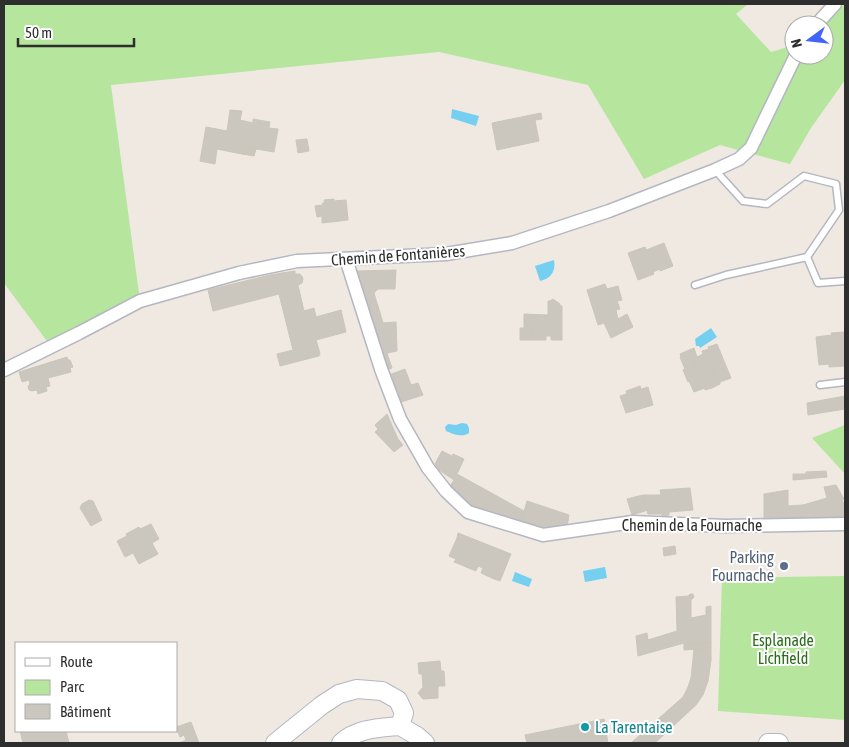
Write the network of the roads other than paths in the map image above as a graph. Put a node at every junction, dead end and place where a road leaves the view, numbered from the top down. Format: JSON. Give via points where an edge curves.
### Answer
{"nodes":[{"id":1,"x":835,"y":4,"type":"edge"},
{"id":2,"x":825,"y":15,"type":"edge"},
{"id":3,"x":791,"y":65,"type":"edge"},
{"id":4,"x":715,"y":170,"type":"junction"},
{"id":5,"x":807,"y":257,"type":"junction"},
{"id":6,"x":346,"y":260,"type":"junction"},
{"id":7,"x":845,"y":280,"type":"edge"},
{"id":8,"x":695,"y":285,"type":"dead end"},
{"id":9,"x":4,"y":370,"type":"edge"},
{"id":10,"x":845,"y":382,"type":"edge"},
{"id":11,"x":820,"y":385,"type":"dead end"},
{"id":12,"x":845,"y":524,"type":"edge"},
{"id":13,"x":400,"y":726,"type":"junction"},
{"id":14,"x":275,"y":743,"type":"edge"},
{"id":15,"x":341,"y":743,"type":"edge"},
{"id":16,"x":425,"y":743,"type":"edge"},
{"id":17,"x":768,"y":743,"type":"edge"},
{"id":18,"x":779,"y":743,"type":"edge"}],
"edges":[{"from":1,"to":2,"type":"street"},
{"from":3,"to":4,"type":"street","name":"Chemin de Fontanières","via":[[751,148],[739,159]]},
{"from":4,"to":5,"type":"lane","via":[[743,201],[767,204],[804,176],[836,184],[839,210]]},
{"from":4,"to":6,"type":"street","name":"Chemin de Fontanières","via":[[609,211],[512,242],[446,254]]},
{"from":5,"to":7,"type":"lane","via":[[818,283]]},
{"from":5,"to":8,"type":"lane"},
{"from":6,"to":9,"type":"street","name":"Chemin de Fontanières","via":[[297,261],[239,273],[140,301]]},
{"from":6,"to":12,"type":"street","name":"Chemin de la Fournache","via":[[400,419],[428,468],[468,512],[543,535],[633,522],[725,526]]},
{"from":10,"to":11,"type":"lane"},
{"from":13,"to":14,"type":"main road","via":[[404,713],[398,700],[382,691],[357,689],[339,694],[322,705]]},
{"from":13,"to":15,"type":"main road","via":[[362,731]]},
{"from":13,"to":16,"type":"main road"},
{"from":17,"to":18,"type":"main road"}]}
